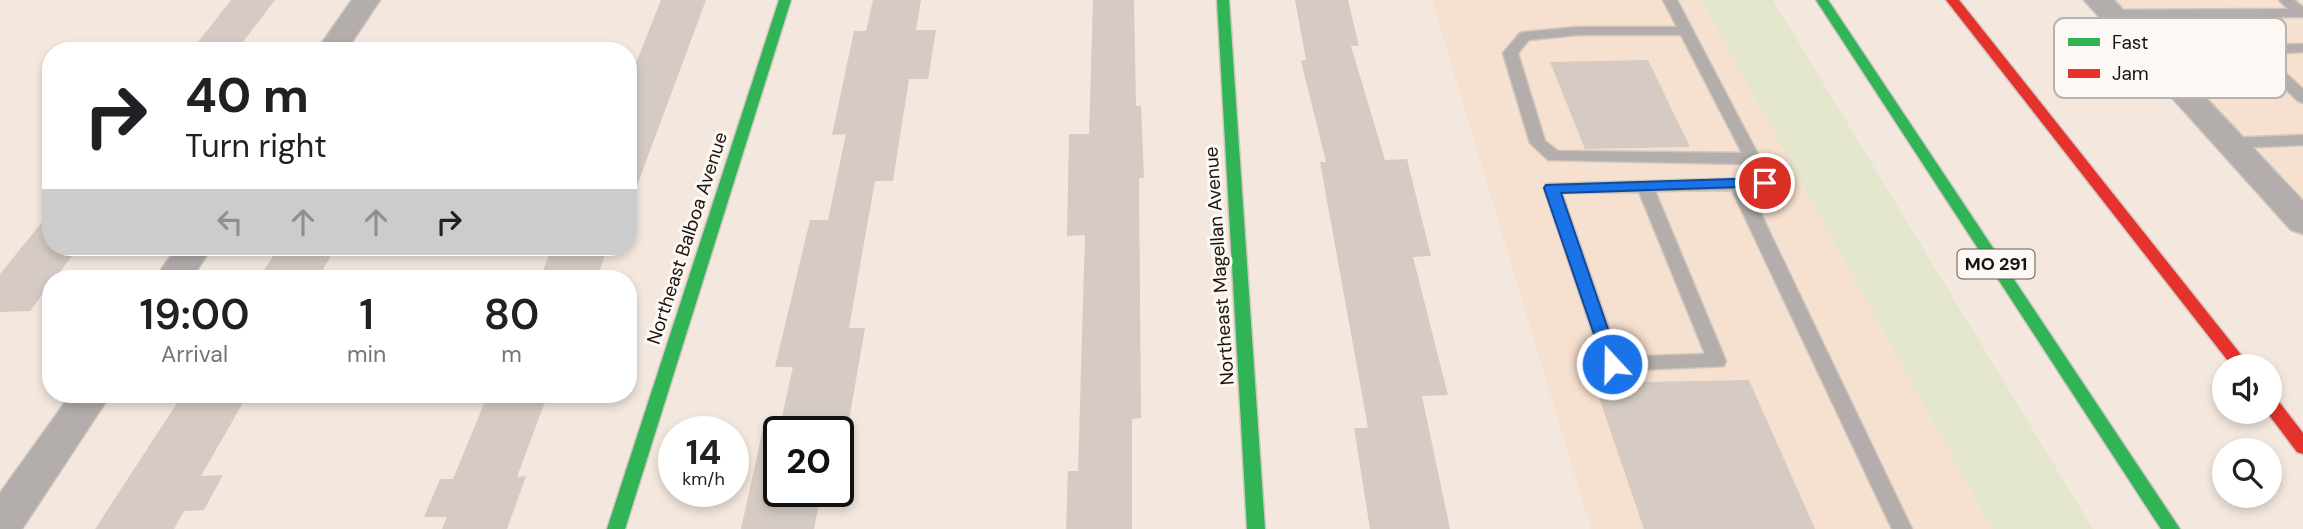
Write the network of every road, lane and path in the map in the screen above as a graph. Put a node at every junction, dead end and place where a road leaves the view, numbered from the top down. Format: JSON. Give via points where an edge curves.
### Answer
{"nodes":[{"id":1,"x":366,"y":0,"type":"edge"},
{"id":2,"x":785,"y":0,"type":"edge"},
{"id":3,"x":1223,"y":0,"type":"edge"},
{"id":4,"x":1670,"y":0,"type":"edge"},
{"id":5,"x":1822,"y":0,"type":"edge"},
{"id":6,"x":1952,"y":0,"type":"edge"},
{"id":7,"x":2182,"y":0,"type":"edge"},
{"id":8,"x":2286,"y":0,"type":"edge"},
{"id":9,"x":2105,"y":7,"type":"edge"},
{"id":10,"x":2302,"y":13,"type":"edge"},
{"id":11,"x":2196,"y":14,"type":"junction"},
{"id":12,"x":1686,"y":31,"type":"junction"},
{"id":13,"x":337,"y":42,"type":"edge"},
{"id":14,"x":2286,"y":82,"type":"edge"},
{"id":15,"x":2189,"y":98,"type":"edge"},
{"id":16,"x":2303,"y":98,"type":"edge"},
{"id":17,"x":2303,"y":140,"type":"edge"},
{"id":18,"x":2231,"y":143,"type":"junction"},
{"id":19,"x":1753,"y":159,"type":"junction"},
{"id":20,"x":1738,"y":184,"type":"junction"},
{"id":21,"x":1645,"y":186,"type":"junction"},
{"id":22,"x":2298,"y":210,"type":"edge"},
{"id":23,"x":2232,"y":354,"type":"edge"},
{"id":24,"x":86,"y":403,"type":"edge"},
{"id":25,"x":2282,"y":419,"type":"edge"},
{"id":26,"x":2303,"y":447,"type":"edge"},
{"id":27,"x":0,"y":527,"type":"edge"},
{"id":28,"x":616,"y":529,"type":"edge"},
{"id":29,"x":1256,"y":529,"type":"edge"},
{"id":30,"x":1902,"y":529,"type":"edge"},
{"id":31,"x":2171,"y":529,"type":"edge"}],
"edges":[{"from":1,"to":13,"type":"street"},
{"from":2,"to":28,"type":"street","name":"Northeast Balboa Avenue"},
{"from":3,"to":29,"type":"street","name":"Northeast Magellan Avenue"},
{"from":4,"to":12,"type":"lane"},
{"from":5,"to":31,"type":"street","number":"MO 291"},
{"from":6,"to":23,"type":"street"},
{"from":7,"to":11,"type":"lane"},
{"from":8,"to":10,"type":"lane"},
{"from":9,"to":11,"type":"lane"},
{"from":10,"to":11,"type":"lane"},
{"from":12,"to":19,"type":"lane"},
{"from":12,"to":19,"type":"lane","via":[[1525,36],[1510,53],[1538,143],[1554,156],[1583,159]]},
{"from":14,"to":16,"type":"lane"},
{"from":15,"to":18,"type":"street"},
{"from":17,"to":18,"type":"lane"},
{"from":18,"to":22,"type":"street"},
{"from":19,"to":20,"type":"lane","via":[[1765,183]]},
{"from":20,"to":21,"type":"lane"},
{"from":20,"to":30,"type":"lane"},
{"from":21,"to":21,"type":"lane","via":[[1552,188],[1612,364],[1717,361]]},
{"from":24,"to":27,"type":"street"},
{"from":25,"to":26,"type":"street"}]}
